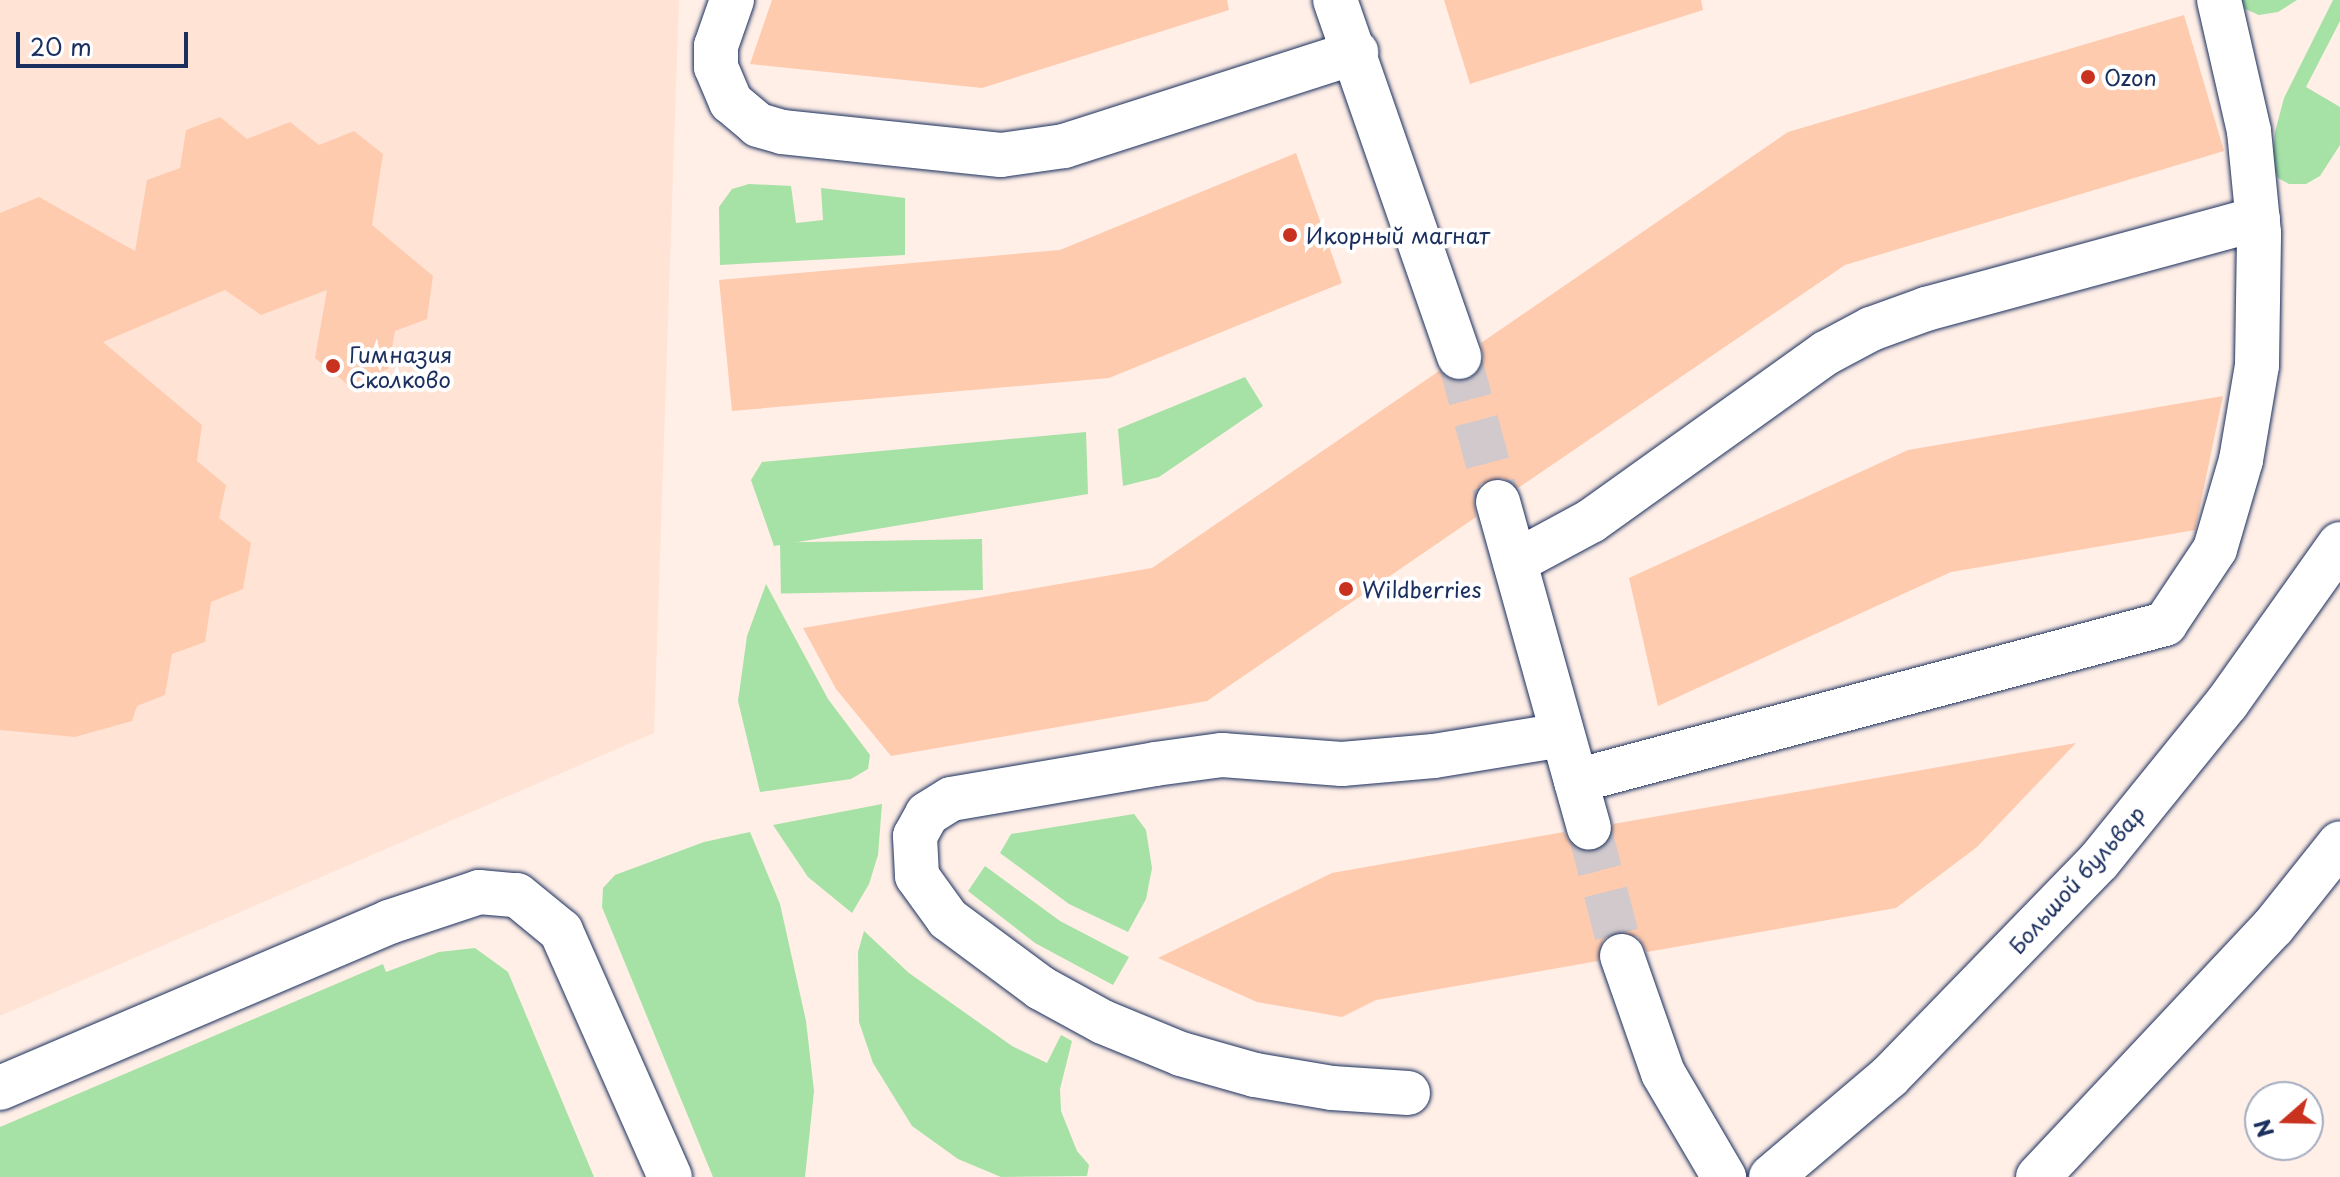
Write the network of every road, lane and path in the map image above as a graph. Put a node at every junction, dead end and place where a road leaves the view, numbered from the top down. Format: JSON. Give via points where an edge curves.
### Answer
{"nodes":[{"id":1,"x":732,"y":0,"type":"edge"},
{"id":2,"x":1335,"y":0,"type":"edge"},
{"id":3,"x":2219,"y":0,"type":"edge"},
{"id":4,"x":1356,"y":52,"type":"junction"},
{"id":5,"x":2258,"y":219,"type":"junction"},
{"id":6,"x":1459,"y":357,"type":"tunnel mouth"},
{"id":7,"x":1498,"y":502,"type":"tunnel mouth"},
{"id":8,"x":2340,"y":544,"type":"edge"},
{"id":9,"x":1515,"y":562,"type":"junction"},
{"id":10,"x":1562,"y":735,"type":"junction"},
{"id":11,"x":1576,"y":781,"type":"junction"},
{"id":12,"x":1589,"y":828,"type":"tunnel mouth"},
{"id":13,"x":2340,"y":843,"type":"edge"},
{"id":14,"x":1622,"y":956,"type":"tunnel mouth"},
{"id":15,"x":0,"y":1088,"type":"edge"},
{"id":16,"x":1408,"y":1093,"type":"dead end"},
{"id":17,"x":670,"y":1177,"type":"edge"},
{"id":18,"x":1724,"y":1177,"type":"edge"},
{"id":19,"x":1771,"y":1177,"type":"edge"},
{"id":20,"x":2038,"y":1177,"type":"edge"}],
"edges":[{"from":1,"to":4,"type":"street","via":[[716,46],[716,67],[731,102],[758,125],[782,132],[1001,155],[1064,146]]},
{"from":2,"to":4,"type":"street"},
{"from":3,"to":5,"type":"street","via":[[2244,100]]},
{"from":4,"to":6,"type":"street"},
{"from":5,"to":9,"type":"street","via":[[1926,309],[1871,329],[1826,353],[1591,521]]},
{"from":5,"to":11,"type":"street","via":[[2257,365],[2241,460],[2215,549],[2165,624]]},
{"from":7,"to":9,"type":"street"},
{"from":8,"to":19,"type":"street","name":"Большой бульвар","via":[[2227,703],[2099,861],[1889,1077]]},
{"from":9,"to":10,"type":"street"},
{"from":10,"to":11,"type":"street"},
{"from":10,"to":16,"type":"street","via":[[1434,756],[1342,764],[1222,755],[1169,762],[951,799],[927,814],[915,836],[917,876],[948,919],[1041,988],[1103,1022],[1181,1054],[1255,1075]]},
{"from":11,"to":12,"type":"street"},
{"from":13,"to":20,"type":"street","via":[[2273,927]]},
{"from":14,"to":18,"type":"street","via":[[1663,1073]]},
{"from":15,"to":17,"type":"street","via":[[389,922],[479,892],[517,895],[561,931]]}]}
